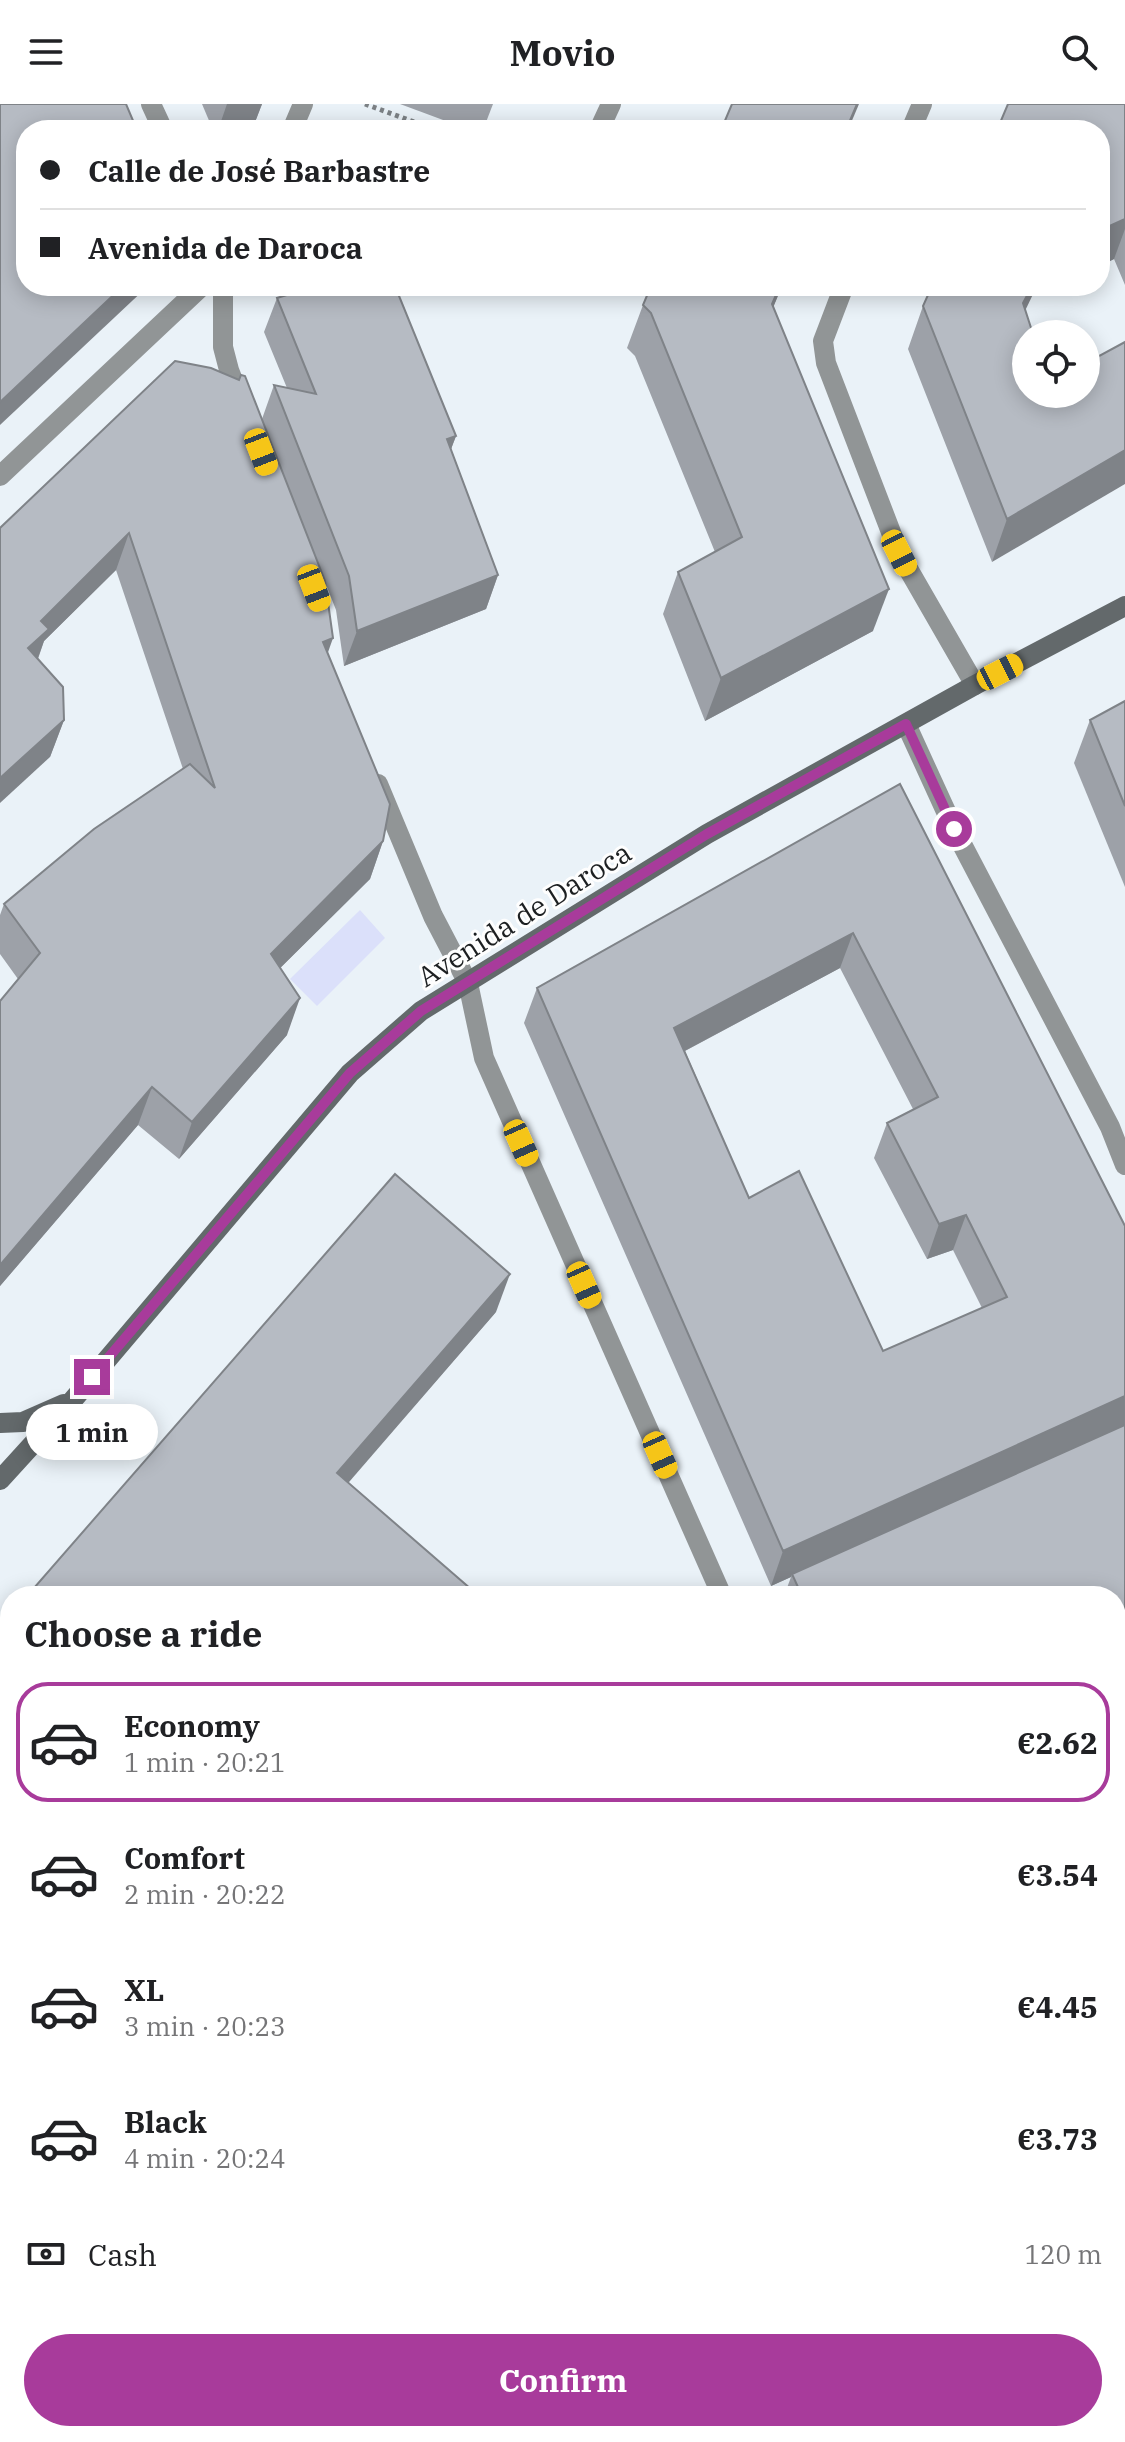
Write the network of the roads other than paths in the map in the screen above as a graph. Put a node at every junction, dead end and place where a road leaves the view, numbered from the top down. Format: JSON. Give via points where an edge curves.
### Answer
{"nodes":[{"id":1,"x":191,"y":296,"type":"edge"},
{"id":2,"x":223,"y":296,"type":"edge"},
{"id":3,"x":840,"y":296,"type":"edge"},
{"id":4,"x":246,"y":413,"type":"edge"},
{"id":5,"x":0,"y":476,"type":"edge"},
{"id":6,"x":1125,"y":606,"type":"edge"},
{"id":7,"x":975,"y":685,"type":"junction"},
{"id":8,"x":906,"y":724,"type":"junction"},
{"id":9,"x":373,"y":772,"type":"edge"},
{"id":10,"x":468,"y":983,"type":"junction"},
{"id":11,"x":1118,"y":1125,"type":"edge"},
{"id":12,"x":1125,"y":1165,"type":"edge"},
{"id":13,"x":72,"y":1401,"type":"junction"},
{"id":14,"x":0,"y":1423,"type":"edge"},
{"id":15,"x":0,"y":1480,"type":"edge"},
{"id":16,"x":718,"y":1586,"type":"edge"}],
"edges":[{"from":1,"to":5,"type":"street"},
{"from":2,"to":4,"type":"street","via":[[223,347]]},
{"from":3,"to":7,"type":"street","via":[[823,341],[826,363],[899,553]]},
{"from":6,"to":7,"type":"main road","name":"Avenida de Daroca"},
{"from":7,"to":8,"type":"main road","name":"Avenida de Daroca"},
{"from":8,"to":10,"type":"main road","name":"Avenida de Daroca","via":[[707,834]]},
{"from":8,"to":11,"type":"street","via":[[947,815]]},
{"from":9,"to":10,"type":"street","via":[[433,916]]},
{"from":10,"to":13,"type":"main road","name":"Avenida de Daroca","via":[[421,1011],[350,1073]]},
{"from":10,"to":16,"type":"street","via":[[484,1058]]},
{"from":11,"to":12,"type":"street"},
{"from":13,"to":14,"type":"main road","via":[[23,1422]]},
{"from":13,"to":15,"type":"main road","name":"Avenida de Daroca"}]}
